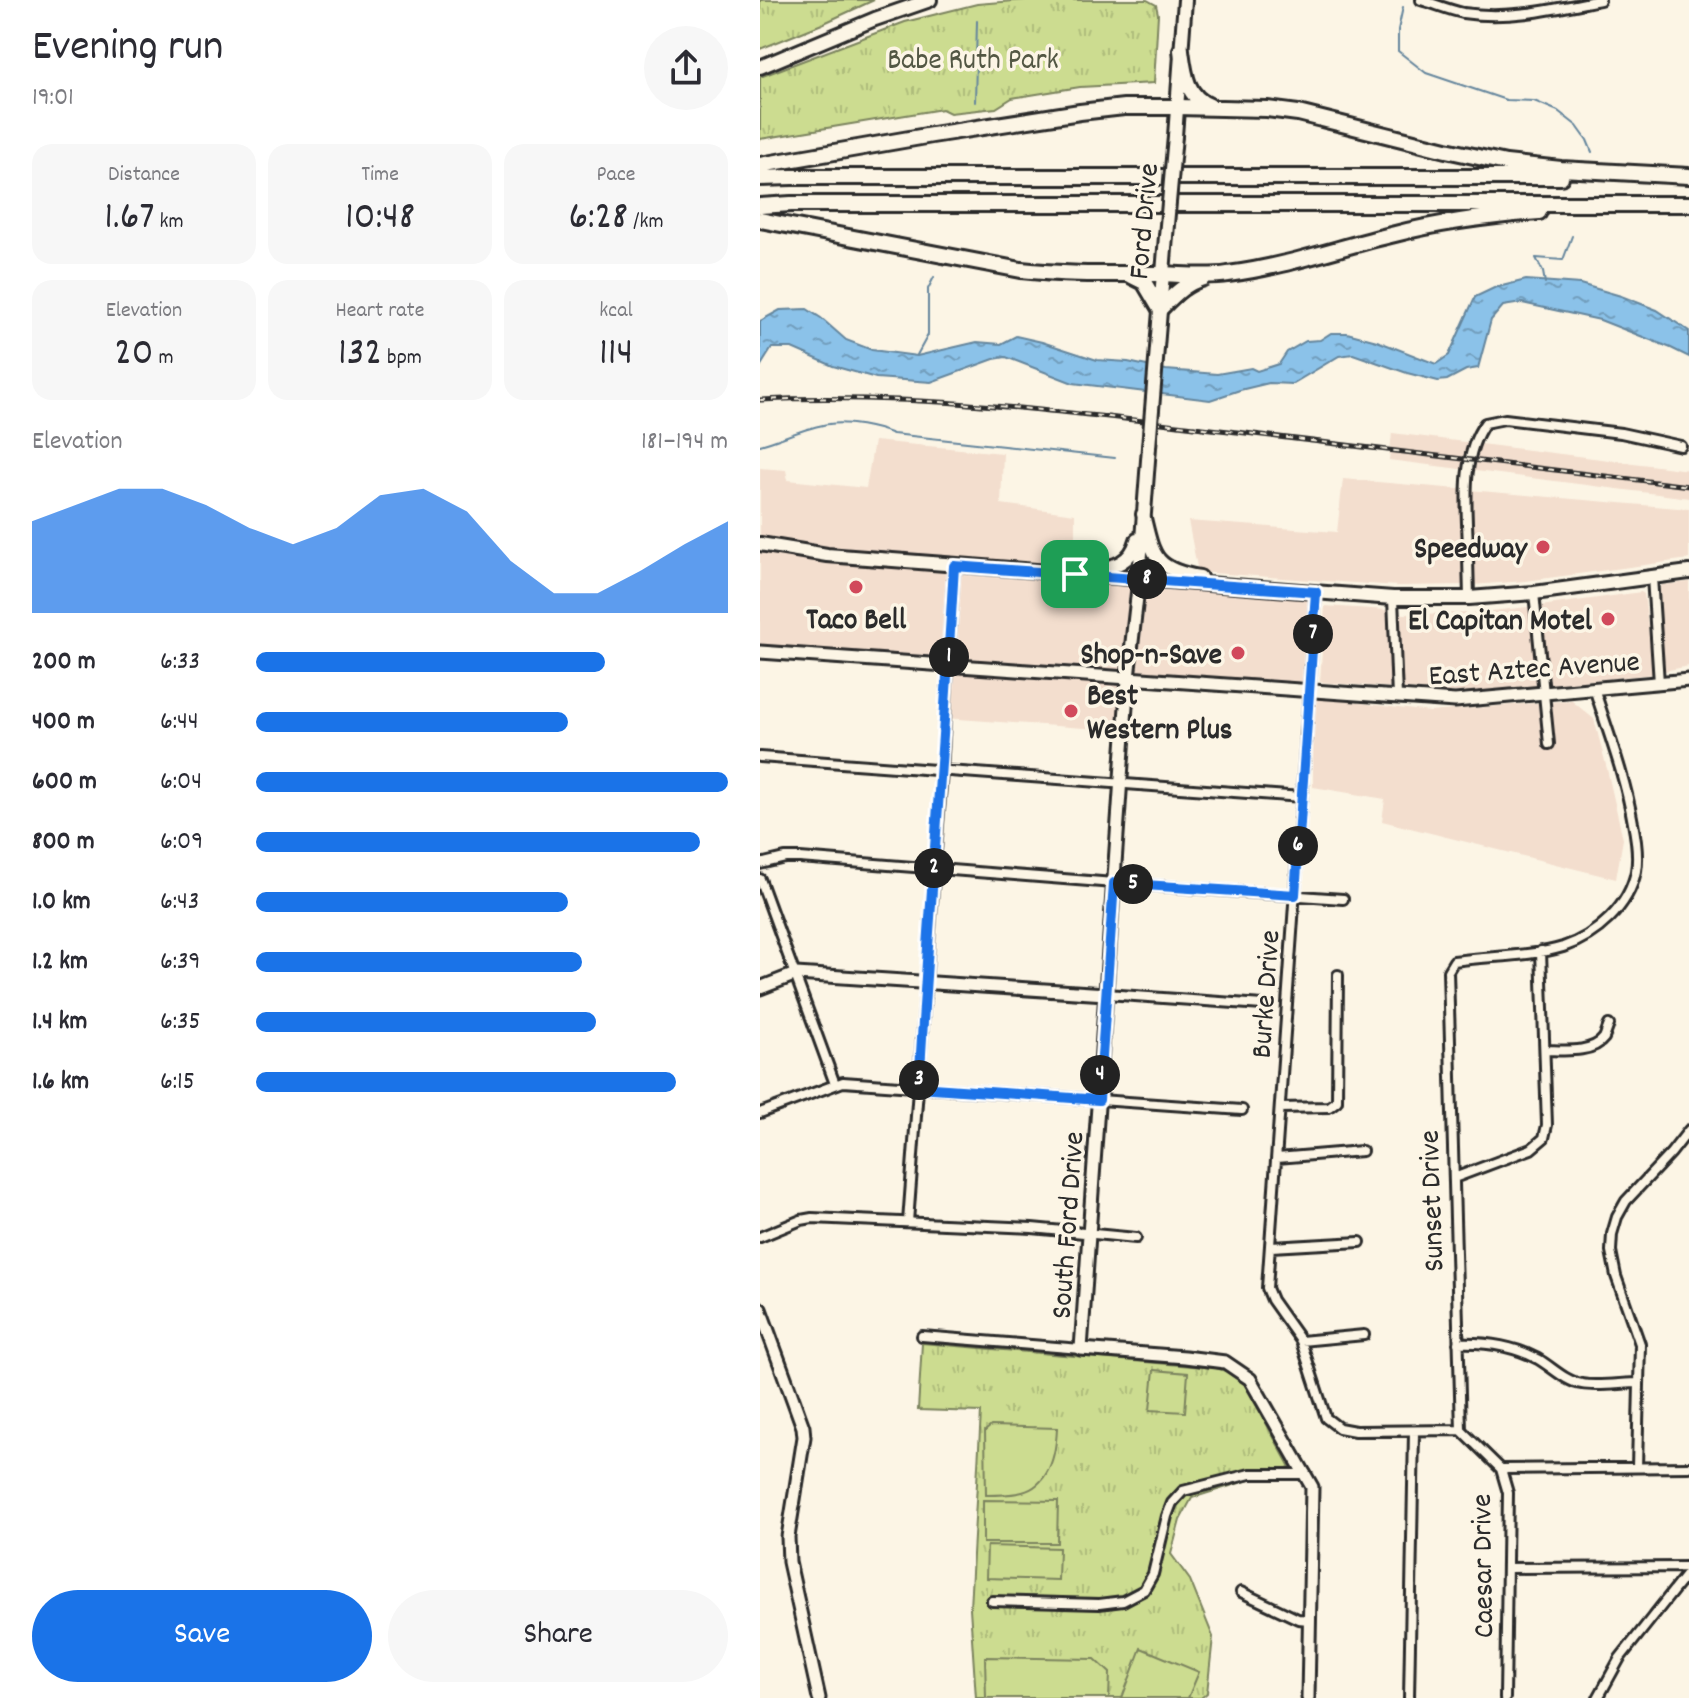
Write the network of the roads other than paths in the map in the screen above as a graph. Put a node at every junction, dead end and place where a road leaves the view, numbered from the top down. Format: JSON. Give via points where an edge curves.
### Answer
{"nodes":[{"id":1,"x":930,"y":0,"type":"edge"},
{"id":2,"x":1185,"y":0,"type":"edge"},
{"id":3,"x":1421,"y":0,"type":"edge"},
{"id":4,"x":1600,"y":0,"type":"edge"},
{"id":5,"x":1181,"y":50,"type":"junction"},
{"id":6,"x":760,"y":67,"type":"edge"},
{"id":7,"x":1177,"y":107,"type":"junction"},
{"id":8,"x":1219,"y":108,"type":"junction"},
{"id":9,"x":760,"y":165,"type":"edge"},
{"id":10,"x":1689,"y":176,"type":"edge"},
{"id":11,"x":760,"y":178,"type":"edge"},
{"id":12,"x":1655,"y":204,"type":"junction"},
{"id":13,"x":1689,"y":204,"type":"edge"},
{"id":14,"x":760,"y":206,"type":"edge"},
{"id":15,"x":760,"y":220,"type":"edge"},
{"id":16,"x":1113,"y":274,"type":"junction"},
{"id":17,"x":1163,"y":274,"type":"junction"},
{"id":18,"x":1227,"y":275,"type":"junction"},
{"id":19,"x":1160,"y":316,"type":"junction"},
{"id":20,"x":1681,"y":446,"type":"dead end"},
{"id":21,"x":1143,"y":514,"type":"junction"},
{"id":22,"x":760,"y":544,"type":"edge"},
{"id":23,"x":954,"y":566,"type":"junction"},
{"id":24,"x":1050,"y":572,"type":"junction"},
{"id":25,"x":1689,"y":572,"type":"edge"},
{"id":26,"x":1652,"y":577,"type":"junction"},
{"id":27,"x":1139,"y":579,"type":"junction"},
{"id":28,"x":1270,"y":589,"type":"junction"},
{"id":29,"x":1316,"y":592,"type":"junction"},
{"id":30,"x":1534,"y":593,"type":"junction"},
{"id":31,"x":1393,"y":598,"type":"junction"},
{"id":32,"x":1469,"y":598,"type":"junction"},
{"id":33,"x":760,"y":652,"type":"edge"},
{"id":34,"x":948,"y":665,"type":"junction"},
{"id":35,"x":1128,"y":678,"type":"junction"},
{"id":36,"x":1689,"y":680,"type":"edge"},
{"id":37,"x":1659,"y":683,"type":"junction"},
{"id":38,"x":1594,"y":688,"type":"junction"},
{"id":39,"x":1309,"y":691,"type":"junction"},
{"id":40,"x":1545,"y":693,"type":"junction"},
{"id":41,"x":1397,"y":697,"type":"junction"},
{"id":42,"x":1549,"y":744,"type":"dead end"},
{"id":43,"x":760,"y":757,"type":"edge"},
{"id":44,"x":942,"y":771,"type":"junction"},
{"id":45,"x":1121,"y":783,"type":"junction"},
{"id":46,"x":1302,"y":797,"type":"junction"},
{"id":47,"x":760,"y":864,"type":"edge"},
{"id":48,"x":934,"y":867,"type":"junction"},
{"id":49,"x":760,"y":879,"type":"edge"},
{"id":50,"x":1114,"y":883,"type":"junction"},
{"id":51,"x":1295,"y":895,"type":"junction"},
{"id":52,"x":1343,"y":899,"type":"dead end"},
{"id":53,"x":1541,"y":951,"type":"junction"},
{"id":54,"x":796,"y":974,"type":"junction"},
{"id":55,"x":1338,"y":975,"type":"dead end"},
{"id":56,"x":925,"y":982,"type":"junction"},
{"id":57,"x":760,"y":988,"type":"edge"},
{"id":58,"x":1106,"y":994,"type":"junction"},
{"id":59,"x":1263,"y":1005,"type":"dead end"},
{"id":60,"x":1609,"y":1025,"type":"dead end"},
{"id":61,"x":1545,"y":1050,"type":"junction"},
{"id":62,"x":835,"y":1084,"type":"junction"},
{"id":63,"x":919,"y":1087,"type":"junction"},
{"id":64,"x":1099,"y":1100,"type":"junction"},
{"id":65,"x":1280,"y":1108,"type":"junction"},
{"id":66,"x":1242,"y":1110,"type":"dead end"},
{"id":67,"x":760,"y":1113,"type":"edge"},
{"id":68,"x":1689,"y":1130,"type":"edge"},
{"id":69,"x":1362,"y":1151,"type":"dead end"},
{"id":70,"x":1277,"y":1158,"type":"junction"},
{"id":71,"x":1454,"y":1178,"type":"junction"},
{"id":72,"x":908,"y":1222,"type":"junction"},
{"id":73,"x":1089,"y":1235,"type":"junction"},
{"id":74,"x":760,"y":1237,"type":"edge"},
{"id":75,"x":1136,"y":1238,"type":"dead end"},
{"id":76,"x":1360,"y":1242,"type":"dead end"},
{"id":77,"x":1271,"y":1247,"type":"junction"},
{"id":78,"x":760,"y":1309,"type":"edge"},
{"id":79,"x":1364,"y":1335,"type":"dead end"},
{"id":80,"x":922,"y":1336,"type":"dead end"},
{"id":81,"x":1301,"y":1341,"type":"junction"},
{"id":82,"x":1458,"y":1343,"type":"junction"},
{"id":83,"x":1081,"y":1349,"type":"junction"},
{"id":84,"x":1639,"y":1383,"type":"junction"},
{"id":85,"x":1461,"y":1430,"type":"junction"},
{"id":86,"x":1414,"y":1432,"type":"junction"},
{"id":87,"x":1637,"y":1467,"type":"junction"},
{"id":88,"x":1689,"y":1467,"type":"edge"},
{"id":89,"x":1501,"y":1469,"type":"junction"},
{"id":90,"x":1306,"y":1474,"type":"junction"},
{"id":91,"x":1508,"y":1568,"type":"junction"},
{"id":92,"x":1689,"y":1569,"type":"edge"},
{"id":93,"x":1241,"y":1592,"type":"dead end"},
{"id":94,"x":992,"y":1601,"type":"dead end"},
{"id":95,"x":1310,"y":1620,"type":"junction"},
{"id":96,"x":819,"y":1698,"type":"edge"},
{"id":97,"x":1308,"y":1698,"type":"edge"},
{"id":98,"x":1409,"y":1698,"type":"edge"},
{"id":99,"x":1505,"y":1698,"type":"edge"},
{"id":100,"x":1598,"y":1698,"type":"edge"}],
"edges":[{"from":1,"to":6,"type":"main road"},
{"from":2,"to":5,"type":"main road","name":"Ford Drive"},
{"from":3,"to":4,"type":"street","via":[[1460,12],[1503,15]]},
{"from":5,"to":7,"type":"main road","name":"Ford Drive"},
{"from":5,"to":8,"type":"highway","via":[[1191,92]]},
{"from":7,"to":8,"type":"highway"},
{"from":7,"to":9,"type":"highway","via":[[1080,112]]},
{"from":7,"to":17,"type":"main road","name":"Ford Drive","bridge":true},
{"from":8,"to":10,"type":"highway","via":[[1298,113],[1506,163]]},
{"from":10,"to":11,"type":"highway"},
{"from":12,"to":13,"type":"highway"},
{"from":12,"to":14,"type":"highway"},
{"from":12,"to":18,"type":"highway","via":[[1437,224]]},
{"from":15,"to":16,"type":"highway","via":[[1021,270]]},
{"from":16,"to":17,"type":"highway"},
{"from":16,"to":19,"type":"highway","via":[[1144,282]]},
{"from":17,"to":18,"type":"highway"},
{"from":17,"to":19,"type":"main road","name":"Ford Drive"},
{"from":18,"to":19,"type":"highway","via":[[1193,281],[1175,294]]},
{"from":19,"to":21,"type":"main road","name":"Ford Drive","bridge":true},
{"from":20,"to":32,"type":"street","via":[[1505,419],[1485,423],[1475,440],[1467,495]]},
{"from":21,"to":24,"type":"main road","via":[[1134,549],[1119,565]]},
{"from":21,"to":27,"type":"main road"},
{"from":21,"to":28,"type":"main road","via":[[1152,551],[1164,565],[1193,576]]},
{"from":22,"to":23,"type":"main road"},
{"from":23,"to":24,"type":"main road"},
{"from":23,"to":34,"type":"street"},
{"from":24,"to":27,"type":"main road"},
{"from":25,"to":26,"type":"main road"},
{"from":26,"to":30,"type":"main road"},
{"from":26,"to":37,"type":"street"},
{"from":27,"to":28,"type":"main road"},
{"from":27,"to":35,"type":"main road","name":"South Ford Drive"},
{"from":28,"to":29,"type":"main road"},
{"from":29,"to":31,"type":"main road"},
{"from":29,"to":39,"type":"street","name":"Burke Drive"},
{"from":30,"to":32,"type":"main road"},
{"from":30,"to":40,"type":"street"},
{"from":31,"to":32,"type":"main road"},
{"from":31,"to":41,"type":"street"},
{"from":33,"to":34,"type":"main road","name":"East Aztec Avenue"},
{"from":34,"to":35,"type":"main road","name":"East Aztec Avenue"},
{"from":34,"to":44,"type":"street"},
{"from":35,"to":39,"type":"main road","name":"East Aztec Avenue"},
{"from":35,"to":45,"type":"main road","name":"South Ford Drive"},
{"from":36,"to":37,"type":"main road","name":"East Aztec Avenue"},
{"from":37,"to":38,"type":"main road","name":"East Aztec Avenue"},
{"from":38,"to":40,"type":"main road","name":"East Aztec Avenue"},
{"from":38,"to":53,"type":"street","via":[[1625,782],[1636,870],[1624,900],[1603,924],[1576,942]]},
{"from":39,"to":41,"type":"main road","name":"East Aztec Avenue"},
{"from":39,"to":46,"type":"street","name":"Burke Drive"},
{"from":40,"to":41,"type":"main road","name":"East Aztec Avenue","via":[[1455,701]]},
{"from":40,"to":42,"type":"street"},
{"from":43,"to":44,"type":"street"},
{"from":44,"to":45,"type":"street"},
{"from":44,"to":48,"type":"street"},
{"from":45,"to":46,"type":"street"},
{"from":45,"to":50,"type":"main road","name":"South Ford Drive"},
{"from":46,"to":51,"type":"street","name":"Burke Drive"},
{"from":47,"to":48,"type":"street","via":[[800,858]]},
{"from":48,"to":50,"type":"street"},
{"from":48,"to":56,"type":"street"},
{"from":49,"to":54,"type":"street"},
{"from":50,"to":51,"type":"street"},
{"from":50,"to":58,"type":"main road","name":"South Ford Drive"},
{"from":51,"to":52,"type":"street"},
{"from":51,"to":65,"type":"street","name":"Burke Drive"},
{"from":53,"to":61,"type":"street"},
{"from":53,"to":71,"type":"street","name":"Sunset Drive","via":[[1454,961],[1448,971]]},
{"from":54,"to":56,"type":"main road"},
{"from":54,"to":57,"type":"main road"},
{"from":54,"to":62,"type":"street"},
{"from":55,"to":65,"type":"street","via":[[1337,1101],[1329,1107]]},
{"from":56,"to":58,"type":"main road"},
{"from":56,"to":63,"type":"street"},
{"from":58,"to":59,"type":"street"},
{"from":58,"to":64,"type":"main road","name":"South Ford Drive"},
{"from":60,"to":61,"type":"street","via":[[1597,1044]]},
{"from":61,"to":71,"type":"street","via":[[1544,1138],[1531,1149]]},
{"from":62,"to":63,"type":"street"},
{"from":62,"to":67,"type":"street"},
{"from":63,"to":64,"type":"street"},
{"from":63,"to":72,"type":"street"},
{"from":64,"to":66,"type":"street"},
{"from":64,"to":73,"type":"main road","name":"South Ford Drive"},
{"from":65,"to":70,"type":"street","name":"Burke Drive"},
{"from":68,"to":84,"type":"street","via":[[1626,1201],[1612,1234],[1616,1276],[1640,1344]]},
{"from":69,"to":70,"type":"street"},
{"from":70,"to":77,"type":"street","name":"Burke Drive"},
{"from":71,"to":82,"type":"street","name":"Sunset Drive"},
{"from":72,"to":73,"type":"street"},
{"from":72,"to":74,"type":"street","via":[[812,1218]]},
{"from":73,"to":75,"type":"street"},
{"from":73,"to":83,"type":"main road","name":"South Ford Drive"},
{"from":76,"to":77,"type":"street"},
{"from":77,"to":81,"type":"street","name":"Burke Drive","via":[[1267,1288]]},
{"from":78,"to":96,"type":"main road","via":[[803,1427],[789,1562]]},
{"from":79,"to":81,"type":"street"},
{"from":80,"to":83,"type":"street"},
{"from":81,"to":86,"type":"street","via":[[1326,1418],[1355,1431]]},
{"from":82,"to":84,"type":"street","via":[[1513,1348],[1581,1384]]},
{"from":82,"to":85,"type":"street","name":"Sunset Drive"},
{"from":83,"to":90,"type":"main road","via":[[1225,1362],[1250,1379]]},
{"from":84,"to":87,"type":"street"},
{"from":85,"to":86,"type":"street"},
{"from":85,"to":89,"type":"street","name":"Caesar Drive"},
{"from":86,"to":98,"type":"street"},
{"from":87,"to":88,"type":"street"},
{"from":87,"to":89,"type":"street"},
{"from":89,"to":91,"type":"street","name":"Caesar Drive","via":[[1508,1493]]},
{"from":90,"to":94,"type":"street","via":[[1250,1474],[1183,1491],[1167,1516],[1153,1574],[1144,1590],[1123,1601]]},
{"from":90,"to":95,"type":"main road","via":[[1312,1487]]},
{"from":91,"to":92,"type":"street"},
{"from":91,"to":99,"type":"street","name":"Caesar Drive"},
{"from":92,"to":100,"type":"street","via":[[1620,1658]]},
{"from":93,"to":95,"type":"street"},
{"from":95,"to":97,"type":"main road"}]}
